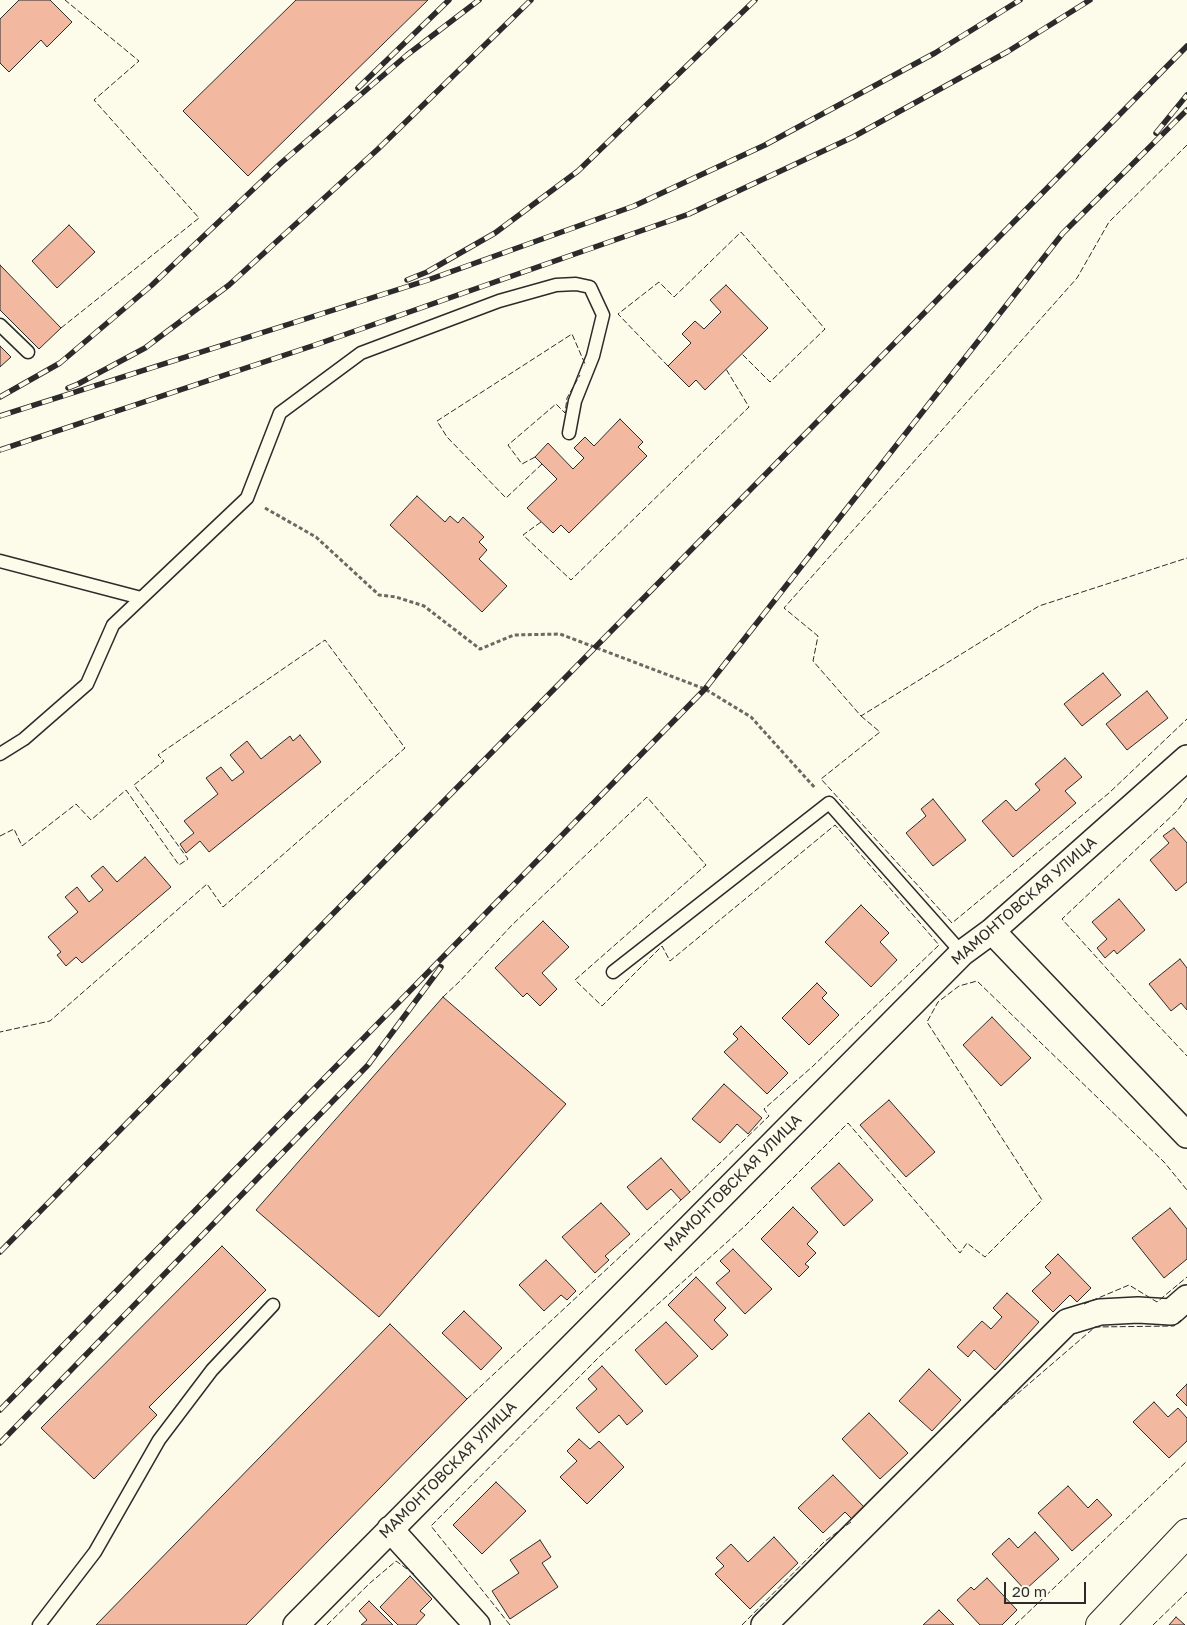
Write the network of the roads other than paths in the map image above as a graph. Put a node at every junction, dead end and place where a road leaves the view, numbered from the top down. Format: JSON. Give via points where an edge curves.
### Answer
{"nodes":[{"id":1,"x":0,"y":325,"type":"edge"},
{"id":2,"x":28,"y":352,"type":"dead end"},
{"id":3,"x":568,"y":433,"type":"dead end"},
{"id":4,"x":0,"y":561,"type":"edge"},
{"id":5,"x":141,"y":598,"type":"junction"},
{"id":6,"x":0,"y":754,"type":"edge"},
{"id":7,"x":1187,"y":758,"type":"edge"},
{"id":8,"x":992,"y":931,"type":"junction"},
{"id":9,"x":962,"y":953,"type":"junction"},
{"id":10,"x":613,"y":972,"type":"dead end"},
{"id":11,"x":1187,"y":1135,"type":"edge"},
{"id":12,"x":1187,"y":1298,"type":"edge"},
{"id":13,"x":273,"y":1306,"type":"dead end"},
{"id":14,"x":390,"y":1529,"type":"junction"},
{"id":15,"x":1187,"y":1533,"type":"edge"},
{"id":16,"x":39,"y":1625,"type":"edge"},
{"id":17,"x":296,"y":1625,"type":"edge"},
{"id":18,"x":477,"y":1625,"type":"edge"},
{"id":19,"x":764,"y":1625,"type":"edge"},
{"id":20,"x":1100,"y":1625,"type":"edge"}],
"edges":[{"from":1,"to":2,"type":"lane"},
{"from":3,"to":5,"type":"lane","via":[[603,315],[590,287],[556,285],[499,301],[361,353],[280,414],[247,498]]},
{"from":4,"to":5,"type":"lane"},
{"from":5,"to":6,"type":"lane","via":[[113,625],[87,684],[24,739]]},
{"from":7,"to":8,"type":"street","name":"МАМОНТОВСКАЯ УЛИЦА"},
{"from":8,"to":9,"type":"street","name":"МАМОНТОВСКАЯ УЛИЦА"},
{"from":8,"to":11,"type":"street"},
{"from":9,"to":10,"type":"lane","via":[[829,804]]},
{"from":9,"to":14,"type":"street","name":"МАМОНТОВСКАЯ УЛИЦА"},
{"from":12,"to":19,"type":"street","via":[[1171,1312],[1100,1312],[1067,1322]]},
{"from":13,"to":16,"type":"lane","via":[[212,1370],[159,1440],[95,1552]]},
{"from":14,"to":17,"type":"street","name":"МАМОНТОВСКАЯ УЛИЦА"},
{"from":14,"to":18,"type":"street"},
{"from":15,"to":20,"type":"main road"}]}
